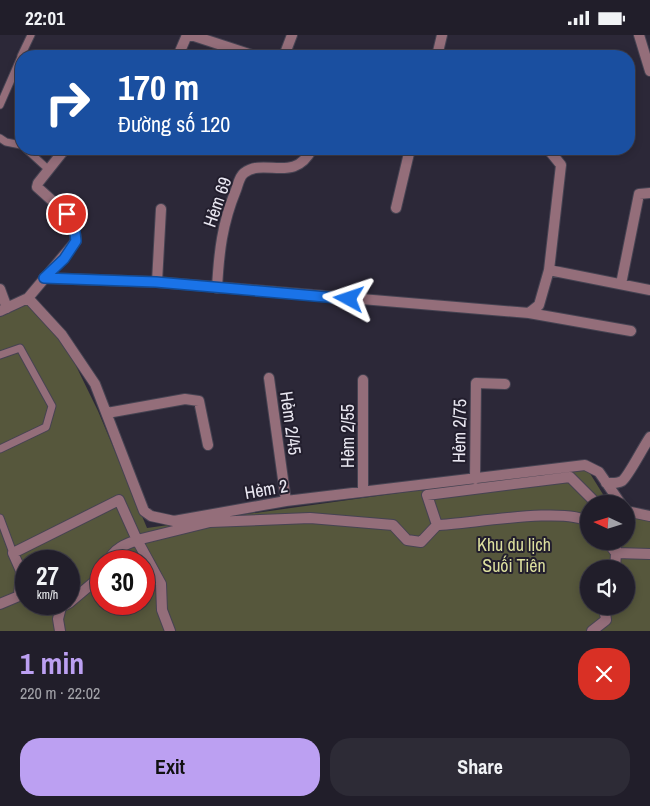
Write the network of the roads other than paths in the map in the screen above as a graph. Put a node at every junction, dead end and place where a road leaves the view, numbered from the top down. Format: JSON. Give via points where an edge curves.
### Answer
{"nodes":[{"id":1,"x":31,"y":35,"type":"edge"},
{"id":2,"x":189,"y":35,"type":"edge"},
{"id":3,"x":292,"y":35,"type":"edge"},
{"id":4,"x":442,"y":35,"type":"edge"},
{"id":5,"x":639,"y":35,"type":"edge"},
{"id":6,"x":24,"y":50,"type":"edge"},
{"id":7,"x":181,"y":50,"type":"edge"},
{"id":8,"x":236,"y":50,"type":"edge"},
{"id":9,"x":286,"y":50,"type":"edge"},
{"id":10,"x":438,"y":50,"type":"edge"},
{"id":11,"x":15,"y":71,"type":"edge"},
{"id":12,"x":649,"y":71,"type":"edge"},
{"id":13,"x":0,"y":105,"type":"edge"},
{"id":14,"x":0,"y":138,"type":"edge"},
{"id":15,"x":15,"y":144,"type":"edge"},
{"id":16,"x":33,"y":155,"type":"edge"},
{"id":17,"x":60,"y":155,"type":"edge"},
{"id":18,"x":309,"y":155,"type":"edge"},
{"id":19,"x":409,"y":155,"type":"edge"},
{"id":20,"x":553,"y":155,"type":"edge"},
{"id":21,"x":49,"y":170,"type":"junction"},
{"id":22,"x":650,"y":193,"type":"edge"},
{"id":23,"x":396,"y":208,"type":"dead end"},
{"id":24,"x":161,"y":209,"type":"dead end"},
{"id":25,"x":549,"y":270,"type":"junction"},
{"id":26,"x":44,"y":278,"type":"junction"},
{"id":27,"x":156,"y":282,"type":"junction"},
{"id":28,"x":621,"y":284,"type":"junction"},
{"id":29,"x":216,"y":288,"type":"junction"},
{"id":30,"x":0,"y":289,"type":"edge"},
{"id":31,"x":650,"y":290,"type":"edge"},
{"id":32,"x":28,"y":298,"type":"junction"},
{"id":33,"x":4,"y":309,"type":"edge"},
{"id":34,"x":529,"y":313,"type":"junction"},
{"id":35,"x":631,"y":331,"type":"dead end"},
{"id":36,"x":0,"y":355,"type":"edge"},
{"id":37,"x":269,"y":378,"type":"dead end"},
{"id":38,"x":363,"y":380,"type":"dead end"},
{"id":39,"x":505,"y":384,"type":"dead end"},
{"id":40,"x":107,"y":413,"type":"junction"},
{"id":41,"x":650,"y":437,"type":"edge"},
{"id":42,"x":208,"y":445,"type":"dead end"},
{"id":43,"x":0,"y":449,"type":"edge"},
{"id":44,"x":475,"y":479,"type":"junction"},
{"id":45,"x":606,"y":483,"type":"junction"},
{"id":46,"x":363,"y":492,"type":"junction"},
{"id":47,"x":588,"y":495,"type":"edge"},
{"id":48,"x":615,"y":495,"type":"edge"},
{"id":49,"x":286,"y":501,"type":"junction"},
{"id":50,"x":635,"y":513,"type":"edge"},
{"id":51,"x":650,"y":516,"type":"edge"},
{"id":52,"x":0,"y":518,"type":"edge"},
{"id":53,"x":580,"y":520,"type":"edge"},
{"id":54,"x":437,"y":525,"type":"junction"},
{"id":55,"x":138,"y":540,"type":"junction"},
{"id":56,"x":118,"y":550,"type":"edge"},
{"id":57,"x":614,"y":550,"type":"edge"},
{"id":58,"x":12,"y":553,"type":"junction"},
{"id":59,"x":616,"y":553,"type":"junction"},
{"id":60,"x":650,"y":554,"type":"edge"},
{"id":61,"x":616,"y":560,"type":"edge"},
{"id":62,"x":90,"y":585,"type":"edge"},
{"id":63,"x":80,"y":593,"type":"edge"},
{"id":64,"x":0,"y":604,"type":"edge"},
{"id":65,"x":59,"y":615,"type":"edge"},
{"id":66,"x":605,"y":615,"type":"edge"},
{"id":67,"x":60,"y":631,"type":"edge"},
{"id":68,"x":170,"y":631,"type":"edge"},
{"id":69,"x":592,"y":631,"type":"edge"}],
"edges":[{"from":1,"to":6,"type":"lane"},
{"from":2,"to":7,"type":"street"},
{"from":2,"to":8,"type":"street"},
{"from":3,"to":9,"type":"street"},
{"from":4,"to":10,"type":"street"},
{"from":5,"to":12,"type":"street"},
{"from":11,"to":13,"type":"lane"},
{"from":14,"to":15,"type":"lane"},
{"from":16,"to":21,"type":"lane"},
{"from":17,"to":21,"type":"street"},
{"from":18,"to":29,"type":"street","name":"Hẻm 69","via":[[294,166],[249,170],[242,175],[224,220]]},
{"from":19,"to":23,"type":"street"},
{"from":20,"to":25,"type":"street","via":[[561,165]]},
{"from":21,"to":26,"type":"street","via":[[37,187],[67,214],[74,224],[76,241],[64,259]]},
{"from":22,"to":28,"type":"street","via":[[639,194]]},
{"from":24,"to":27,"type":"street"},
{"from":25,"to":28,"type":"street"},
{"from":25,"to":34,"type":"street","via":[[539,305]]},
{"from":26,"to":27,"type":"street"},
{"from":26,"to":32,"type":"street"},
{"from":27,"to":29,"type":"street"},
{"from":28,"to":31,"type":"street"},
{"from":29,"to":34,"type":"street"},
{"from":30,"to":33,"type":"street"},
{"from":32,"to":33,"type":"street"},
{"from":32,"to":40,"type":"street","name":"Hẻm 2","via":[[66,342],[95,385]]},
{"from":34,"to":35,"type":"street"},
{"from":36,"to":43,"type":"lane","via":[[20,348],[52,407],[46,427]]},
{"from":37,"to":49,"type":"street","name":"Hẻm 2/45"},
{"from":38,"to":46,"type":"street","name":"Hẻm 2/55"},
{"from":39,"to":44,"type":"street","name":"Hẻm 2/75","via":[[476,383]]},
{"from":40,"to":42,"type":"street","via":[[185,399],[199,401]]},
{"from":40,"to":49,"type":"street","name":"Hẻm 2","via":[[144,511],[151,516],[174,521]]},
{"from":41,"to":45,"type":"street","via":[[639,451],[629,474],[622,481]]},
{"from":44,"to":45,"type":"street","name":"Hẻm 2","via":[[585,465],[599,472]]},
{"from":44,"to":46,"type":"street","name":"Hẻm 2"},
{"from":45,"to":48,"type":"street","name":"Hẻm 2"},
{"from":46,"to":49,"type":"street","name":"Hẻm 2"},
{"from":47,"to":54,"type":"street","via":[[570,477],[427,495]]},
{"from":50,"to":51,"type":"street"},
{"from":52,"to":58,"type":"lane"},
{"from":53,"to":54,"type":"street","via":[[549,514],[465,525]]},
{"from":54,"to":55,"type":"street","via":[[421,542],[407,540],[393,525],[310,518],[210,522]]},
{"from":55,"to":56,"type":"street"},
{"from":55,"to":58,"type":"street","via":[[119,500]]},
{"from":55,"to":68,"type":"street","via":[[161,583],[162,610]]},
{"from":57,"to":59,"type":"street"},
{"from":58,"to":64,"type":"street","via":[[21,571],[19,596]]},
{"from":59,"to":60,"type":"street"},
{"from":59,"to":61,"type":"street"},
{"from":62,"to":63,"type":"street"},
{"from":65,"to":67,"type":"street"},
{"from":66,"to":69,"type":"street","via":[[606,619]]}]}
